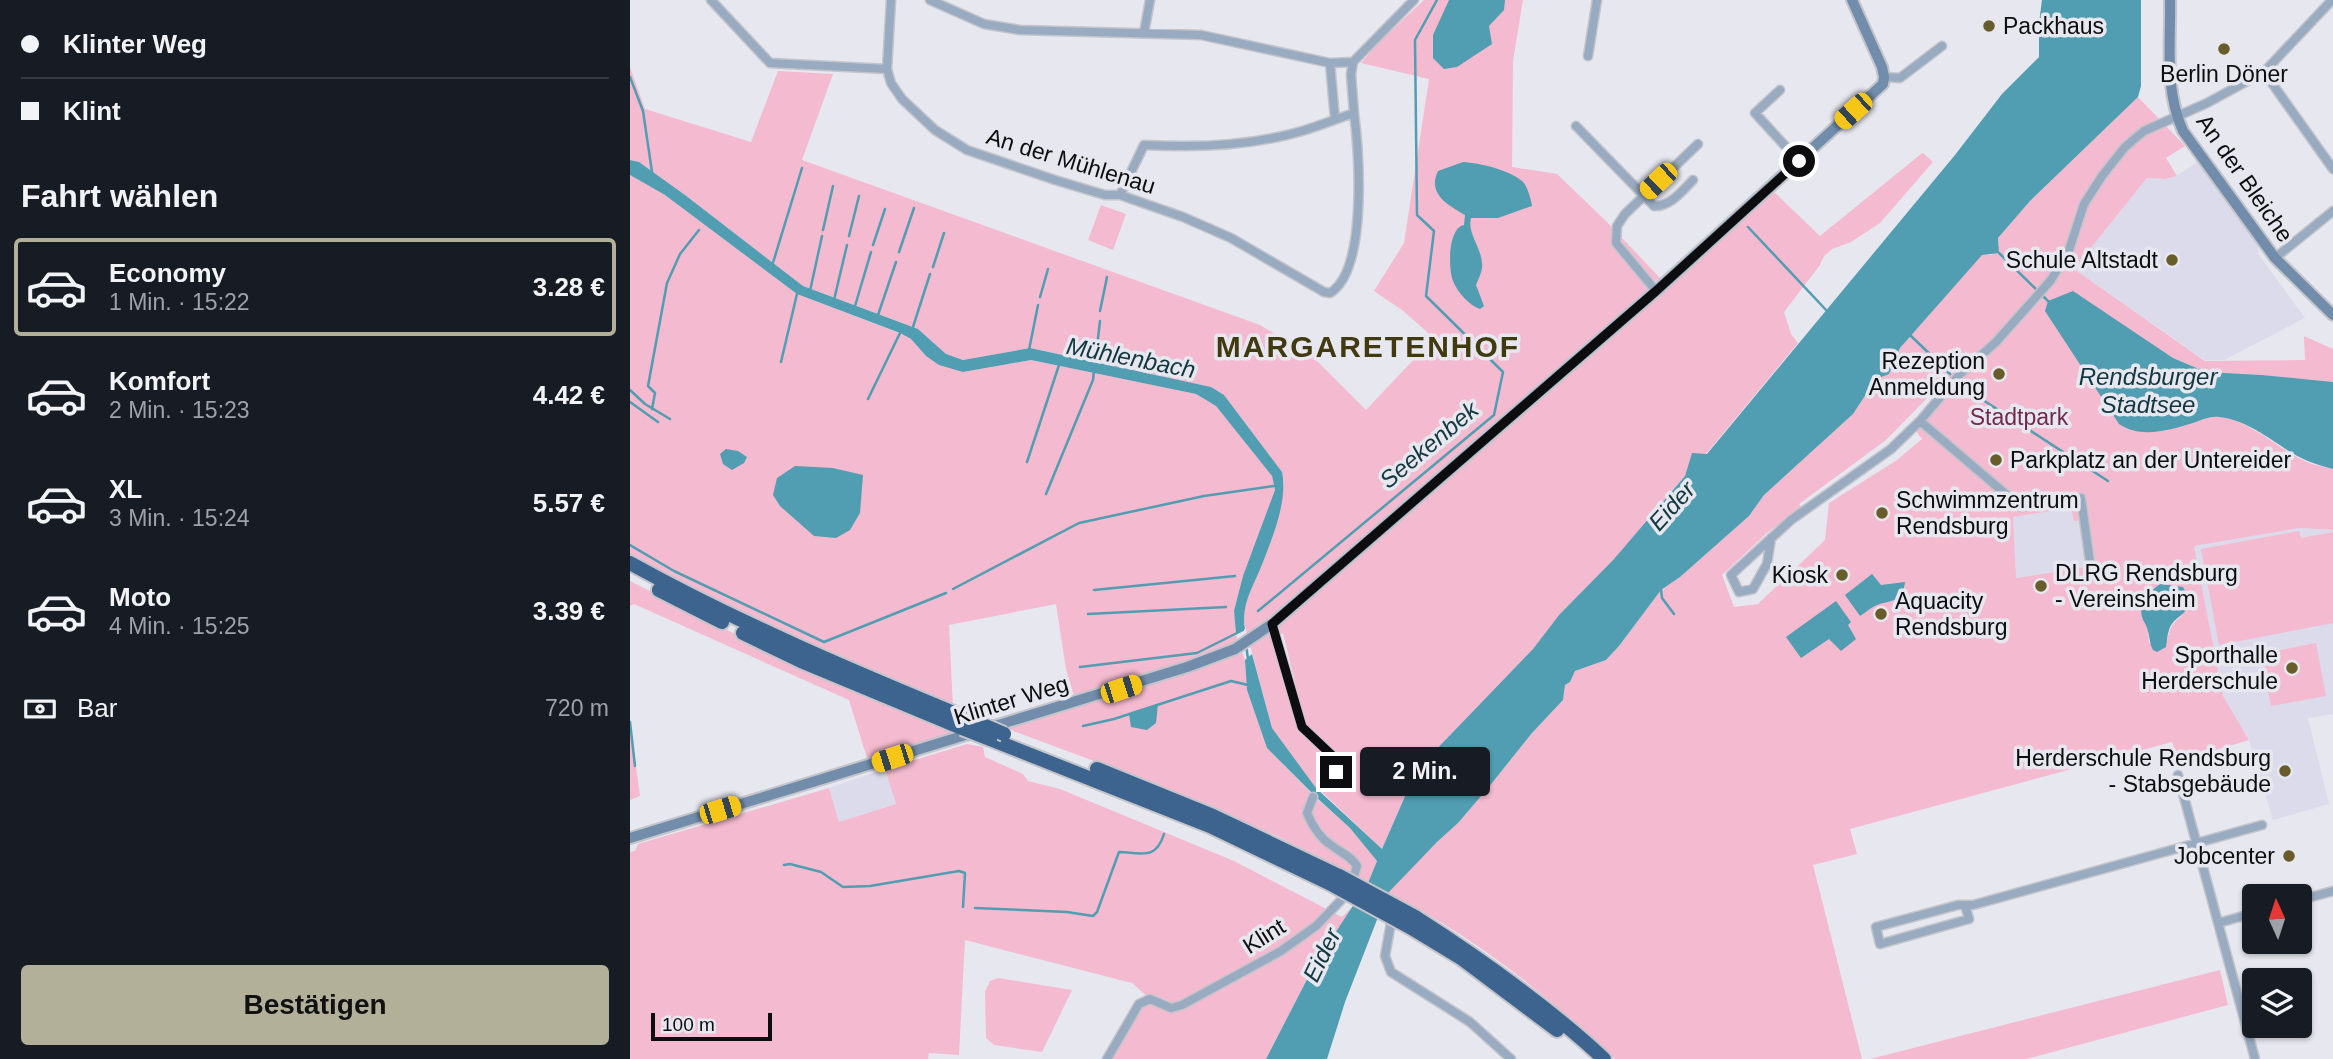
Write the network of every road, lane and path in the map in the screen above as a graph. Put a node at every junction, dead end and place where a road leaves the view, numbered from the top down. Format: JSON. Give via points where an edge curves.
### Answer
{"nodes":[{"id":1,"x":711,"y":0,"type":"edge"},
{"id":2,"x":891,"y":0,"type":"edge"},
{"id":3,"x":930,"y":0,"type":"edge"},
{"id":4,"x":1150,"y":0,"type":"edge"},
{"id":5,"x":1414,"y":0,"type":"edge"},
{"id":6,"x":1597,"y":0,"type":"edge"},
{"id":7,"x":1852,"y":0,"type":"edge"},
{"id":8,"x":2170,"y":0,"type":"edge"},
{"id":9,"x":2177,"y":0,"type":"edge"},
{"id":10,"x":2332,"y":0,"type":"edge"},
{"id":11,"x":2171,"y":22,"type":"junction"},
{"id":12,"x":1144,"y":33,"type":"junction"},
{"id":13,"x":1942,"y":46,"type":"dead end"},
{"id":14,"x":1588,"y":56,"type":"dead end"},
{"id":15,"x":1353,"y":62,"type":"junction"},
{"id":16,"x":1330,"y":64,"type":"junction"},
{"id":17,"x":887,"y":69,"type":"junction"},
{"id":18,"x":2264,"y":72,"type":"junction"},
{"id":19,"x":1884,"y":77,"type":"junction"},
{"id":20,"x":1780,"y":90,"type":"dead end"},
{"id":21,"x":1354,"y":113,"type":"junction"},
{"id":22,"x":2176,"y":116,"type":"junction"},
{"id":23,"x":1335,"y":119,"type":"junction"},
{"id":24,"x":1576,"y":126,"type":"dead end"},
{"id":25,"x":1698,"y":144,"type":"dead end"},
{"id":26,"x":1799,"y":161,"type":"junction"},
{"id":27,"x":2333,"y":169,"type":"edge"},
{"id":28,"x":1693,"y":180,"type":"dead end"},
{"id":29,"x":1120,"y":195,"type":"junction"},
{"id":30,"x":1643,"y":195,"type":"junction"},
{"id":31,"x":2333,"y":211,"type":"edge"},
{"id":32,"x":2275,"y":258,"type":"junction"},
{"id":33,"x":1656,"y":291,"type":"junction"},
{"id":34,"x":2333,"y":315,"type":"edge"},
{"id":35,"x":1920,"y":421,"type":"junction"},
{"id":36,"x":1771,"y":538,"type":"junction"},
{"id":37,"x":630,"y":563,"type":"edge"},
{"id":38,"x":2091,"y":569,"type":"dead end"},
{"id":39,"x":630,"y":574,"type":"edge"},
{"id":40,"x":1272,"y":624,"type":"junction"},
{"id":41,"x":997,"y":737,"type":"junction"},
{"id":42,"x":2178,"y":775,"type":"dead end"},
{"id":43,"x":1322,"y":786,"type":"dead end"},
{"id":44,"x":1313,"y":797,"type":"dead end"},
{"id":45,"x":2262,"y":825,"type":"dead end"},
{"id":46,"x":630,"y":838,"type":"edge"},
{"id":47,"x":2196,"y":843,"type":"junction"},
{"id":48,"x":2333,"y":891,"type":"edge"},
{"id":49,"x":2312,"y":897,"type":"edge"},
{"id":50,"x":1404,"y":904,"type":"dead end"},
{"id":51,"x":1965,"y":905,"type":"junction"},
{"id":52,"x":2242,"y":916,"type":"edge"},
{"id":53,"x":1413,"y":922,"type":"junction"},
{"id":54,"x":2218,"y":923,"type":"junction"},
{"id":55,"x":1107,"y":1059,"type":"edge"},
{"id":56,"x":1511,"y":1059,"type":"edge"},
{"id":57,"x":1590,"y":1059,"type":"edge"},
{"id":58,"x":1604,"y":1059,"type":"edge"},
{"id":59,"x":2255,"y":1059,"type":"edge"}],
"edges":[{"from":1,"to":17,"type":"street","via":[[770,63]]},
{"from":2,"to":17,"type":"street"},
{"from":3,"to":12,"type":"street","via":[[984,24],[1020,30]]},
{"from":4,"to":12,"type":"street"},
{"from":5,"to":15,"type":"street"},
{"from":6,"to":14,"type":"street"},
{"from":7,"to":19,"type":"street"},
{"from":8,"to":11,"type":"street","name":"An der Bleiche"},
{"from":9,"to":11,"type":"street"},
{"from":10,"to":18,"type":"street"},
{"from":11,"to":22,"type":"street","name":"An der Bleiche","via":[[2169,73]]},
{"from":12,"to":16,"type":"street","via":[[1201,35]]},
{"from":13,"to":19,"type":"street","via":[[1900,78]]},
{"from":15,"to":16,"type":"street"},
{"from":15,"to":21,"type":"street"},
{"from":16,"to":23,"type":"street"},
{"from":17,"to":29,"type":"street","name":"An der Mühlenau","via":[[902,99],[935,130],[967,149],[1105,195]]},
{"from":18,"to":22,"type":"street"},
{"from":18,"to":27,"type":"street"},
{"from":19,"to":26,"type":"street","name":"Klinter Weg","via":[[1883,84]]},
{"from":20,"to":26,"type":"street","via":[[1755,113]]},
{"from":21,"to":23,"type":"street"},
{"from":21,"to":29,"type":"street","name":"An der Mühlenau","via":[[1359,211],[1347,270],[1330,293],[1231,239]]},
{"from":22,"to":32,"type":"street","name":"An der Bleiche"},
{"from":22,"to":35,"type":"street","via":[[2144,131],[2125,148],[2084,204],[2069,250],[2051,280]]},
{"from":23,"to":29,"type":"street","via":[[1300,132],[1237,144],[1144,145]]},
{"from":24,"to":30,"type":"street"},
{"from":25,"to":30,"type":"street"},
{"from":26,"to":33,"type":"street","name":"Klinter Weg"},
{"from":28,"to":30,"type":"street","via":[[1663,206],[1654,206]]},
{"from":30,"to":33,"type":"street","via":[[1617,226],[1616,243]]},
{"from":31,"to":32,"type":"street"},
{"from":32,"to":34,"type":"street","name":"An der Bleiche"},
{"from":33,"to":40,"type":"street","name":"Klinter Weg"},
{"from":35,"to":36,"type":"street","via":[[1891,449]]},
{"from":35,"to":38,"type":"street","via":[[2021,507],[2081,498]]},
{"from":36,"to":36,"type":"street","via":[[1731,575],[1740,592],[1753,589],[1767,564]]},
{"from":37,"to":41,"type":"highway","bridge":true,"via":[[805,651],[978,723]]},
{"from":39,"to":41,"type":"highway","bridge":true,"via":[[801,661],[962,728]]},
{"from":40,"to":43,"type":"street","via":[[1302,727],[1339,766]]},
{"from":40,"to":46,"type":"street","name":"Klinter Weg","via":[[1235,649],[1121,689]]},
{"from":41,"to":53,"type":"highway","bridge":true,"via":[[1203,811]]},
{"from":42,"to":47,"type":"street"},
{"from":44,"to":55,"type":"street","name":"Klint","via":[[1307,813],[1312,825],[1357,866],[1349,892],[1316,926],[1281,951],[1182,1005],[1171,1008],[1150,999],[1139,1004]]},
{"from":45,"to":47,"type":"street"},
{"from":47,"to":51,"type":"street"},
{"from":47,"to":54,"type":"street"},
{"from":48,"to":49,"type":"street"},
{"from":50,"to":56,"type":"street","via":[[1391,923],[1385,956],[1391,972],[1470,1022]]},
{"from":51,"to":51,"type":"street","via":[[1876,927],[1880,944],[1969,919]]},
{"from":52,"to":54,"type":"street"},
{"from":53,"to":57,"type":"highway"},
{"from":53,"to":58,"type":"highway","via":[[1466,950]]},
{"from":54,"to":59,"type":"street"}]}
